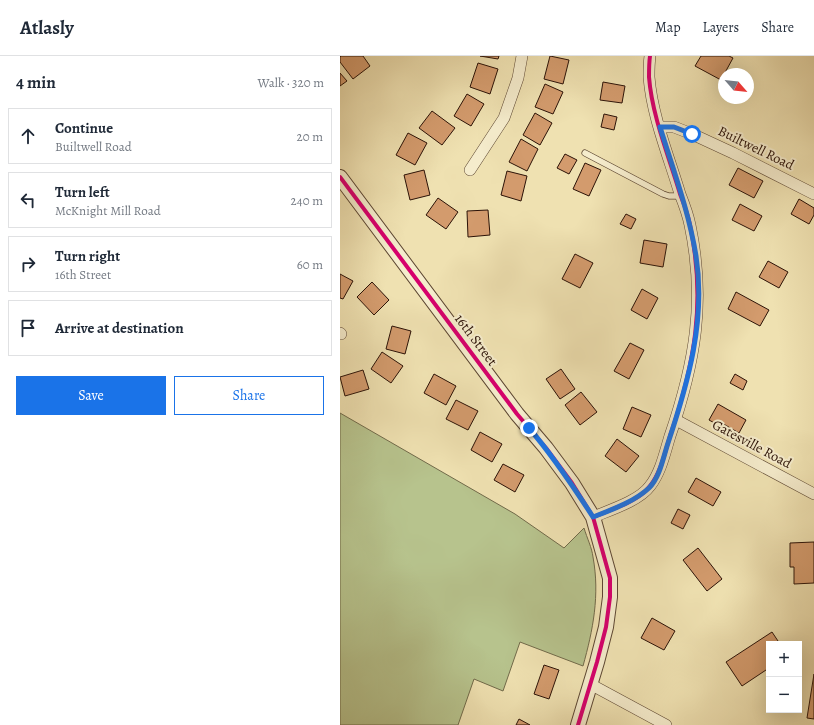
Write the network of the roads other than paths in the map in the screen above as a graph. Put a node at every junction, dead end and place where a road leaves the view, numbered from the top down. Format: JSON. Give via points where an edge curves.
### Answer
{"nodes":[{"id":1,"x":522,"y":56,"type":"edge"},
{"id":2,"x":650,"y":56,"type":"edge"},
{"id":3,"x":660,"y":127,"type":"junction"},
{"id":4,"x":585,"y":153,"type":"dead end"},
{"id":5,"x":470,"y":170,"type":"dead end"},
{"id":6,"x":340,"y":177,"type":"edge"},
{"id":7,"x":814,"y":194,"type":"edge"},
{"id":8,"x":681,"y":196,"type":"junction"},
{"id":9,"x":676,"y":420,"type":"junction"},
{"id":10,"x":814,"y":494,"type":"edge"},
{"id":11,"x":593,"y":517,"type":"junction"},
{"id":12,"x":590,"y":684,"type":"junction"},
{"id":13,"x":578,"y":725,"type":"edge"},
{"id":14,"x":666,"y":725,"type":"edge"}],
"edges":[{"from":1,"to":5,"type":"street","via":[[518,78],[504,118]]},
{"from":2,"to":3,"type":"street","via":[[650,83]]},
{"from":3,"to":7,"type":"street","name":"Builtwell Road","via":[[674,127],[692,134]]},
{"from":3,"to":8,"type":"street"},
{"from":4,"to":8,"type":"lane","via":[[663,194]]},
{"from":6,"to":11,"type":"street","name":"16th Street","via":[[517,414],[546,448]]},
{"from":8,"to":9,"type":"street","via":[[690,223],[696,257],[698,308],[692,360]]},
{"from":9,"to":10,"type":"street","name":"Gatesville Road"},
{"from":9,"to":11,"type":"street","via":[[650,487],[640,495]]},
{"from":11,"to":12,"type":"street","name":"16th Street","via":[[610,578],[610,597],[606,627]]},
{"from":12,"to":13,"type":"street","name":"16th Street"},
{"from":12,"to":14,"type":"street"}]}
